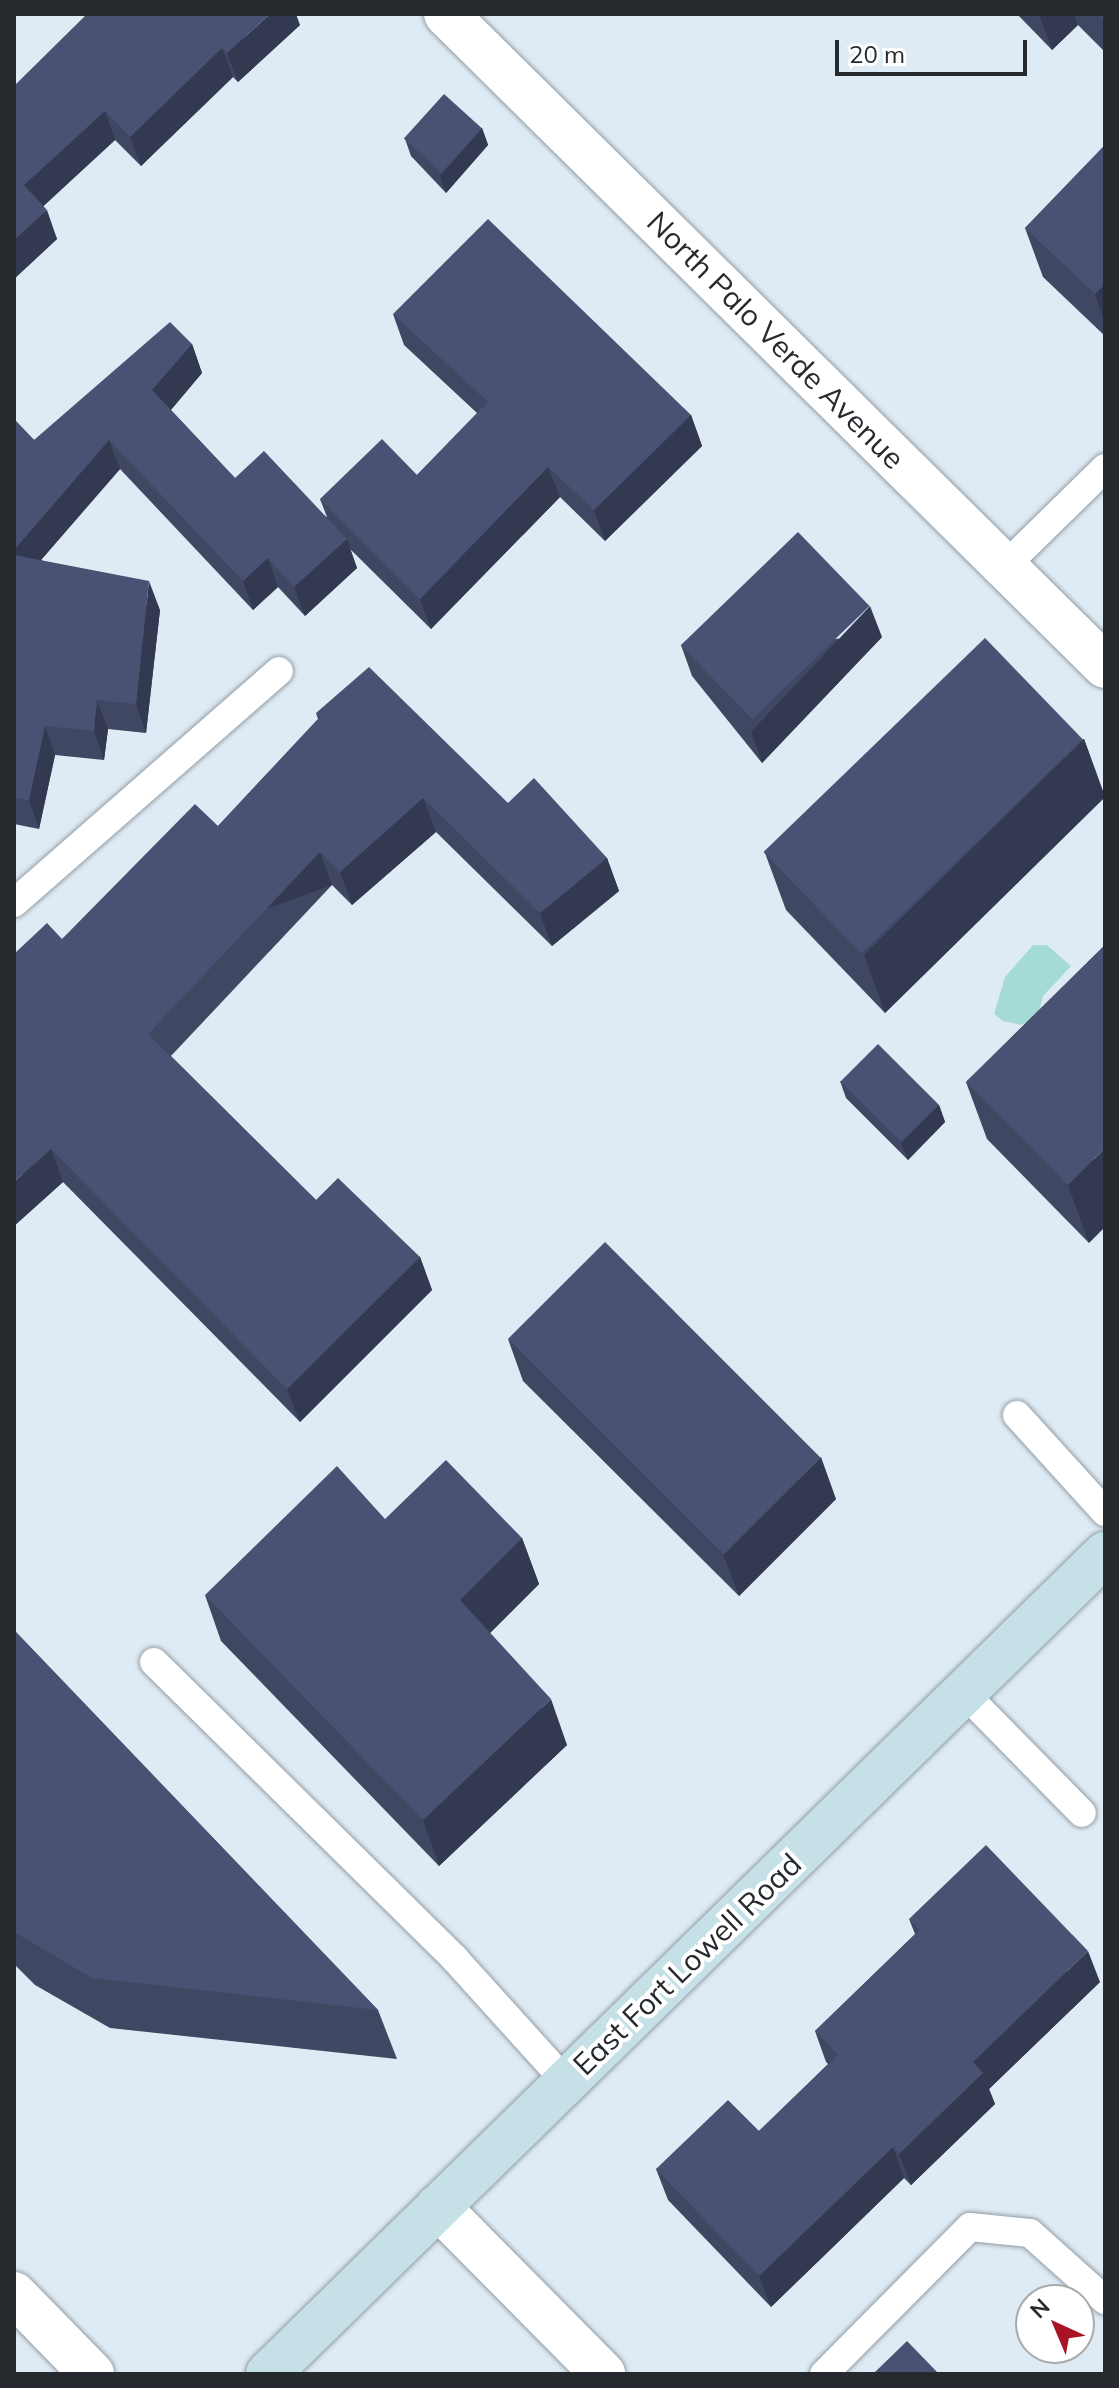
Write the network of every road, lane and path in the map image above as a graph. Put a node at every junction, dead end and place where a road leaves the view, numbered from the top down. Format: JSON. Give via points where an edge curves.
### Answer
{"nodes":[{"id":1,"x":446,"y":14,"type":"edge"},
{"id":2,"x":1105,"y":468,"type":"edge"},
{"id":3,"x":1005,"y":566,"type":"junction"},
{"id":4,"x":1105,"y":666,"type":"edge"},
{"id":5,"x":279,"y":671,"type":"dead end"},
{"id":6,"x":14,"y":903,"type":"edge"},
{"id":7,"x":1017,"y":1415,"type":"dead end"},
{"id":8,"x":1105,"y":1512,"type":"edge"},
{"id":9,"x":1105,"y":1554,"type":"edge"},
{"id":10,"x":154,"y":1662,"type":"dead end"},
{"id":11,"x":964,"y":1693,"type":"junction"},
{"id":12,"x":1082,"y":1813,"type":"dead end"},
{"id":13,"x":566,"y":2082,"type":"junction"},
{"id":14,"x":438,"y":2207,"type":"junction"},
{"id":15,"x":14,"y":2294,"type":"edge"},
{"id":16,"x":1105,"y":2300,"type":"edge"},
{"id":17,"x":92,"y":2374,"type":"edge"},
{"id":18,"x":268,"y":2374,"type":"edge"},
{"id":19,"x":603,"y":2374,"type":"edge"},
{"id":20,"x":824,"y":2374,"type":"edge"}],
"edges":[{"from":1,"to":3,"type":"street","name":"North Palo Verde Avenue"},
{"from":2,"to":3,"type":"lane"},
{"from":3,"to":4,"type":"street","name":"North Palo Verde Avenue"},
{"from":5,"to":6,"type":"lane"},
{"from":7,"to":8,"type":"lane"},
{"from":9,"to":11,"type":"main road","name":"East Fort Lowell Road"},
{"from":10,"to":13,"type":"lane","via":[[455,1959]]},
{"from":11,"to":12,"type":"lane"},
{"from":11,"to":13,"type":"main road","name":"East Fort Lowell Road"},
{"from":13,"to":14,"type":"main road","name":"East Fort Lowell Road"},
{"from":14,"to":18,"type":"main road","name":"East Fort Lowell Road"},
{"from":14,"to":19,"type":"street"},
{"from":15,"to":17,"type":"street"},
{"from":16,"to":20,"type":"lane","via":[[1030,2233],[970,2227]]}]}
